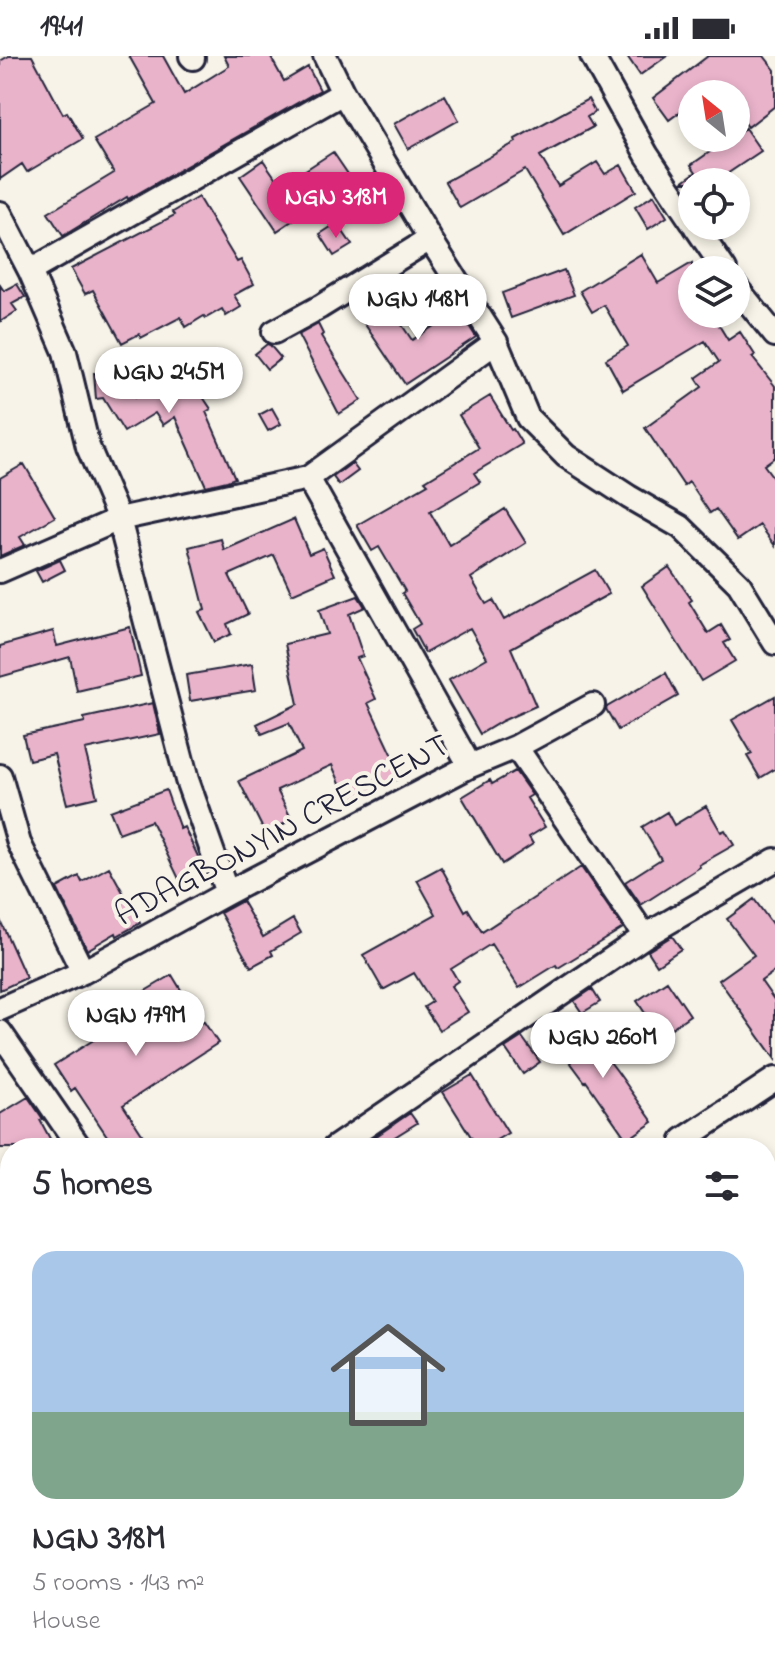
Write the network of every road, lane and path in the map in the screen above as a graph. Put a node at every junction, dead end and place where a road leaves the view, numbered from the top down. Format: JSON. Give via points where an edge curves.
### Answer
{"nodes":[{"id":1,"x":325,"y":56,"type":"edge"},
{"id":2,"x":592,"y":56,"type":"edge"},
{"id":3,"x":343,"y":93,"type":"junction"},
{"id":4,"x":678,"y":202,"type":"edge"},
{"id":5,"x":0,"y":213,"type":"edge"},
{"id":6,"x":430,"y":239,"type":"junction"},
{"id":7,"x":30,"y":271,"type":"junction"},
{"id":8,"x":750,"y":304,"type":"edge"},
{"id":9,"x":274,"y":332,"type":"dead end"},
{"id":10,"x":775,"y":335,"type":"edge"},
{"id":11,"x":496,"y":342,"type":"junction"},
{"id":12,"x":308,"y":478,"type":"junction"},
{"id":13,"x":119,"y":519,"type":"junction"},
{"id":14,"x":0,"y":571,"type":"edge"},
{"id":15,"x":775,"y":643,"type":"edge"},
{"id":16,"x":593,"y":705,"type":"dead end"},
{"id":17,"x":516,"y":747,"type":"junction"},
{"id":18,"x":470,"y":766,"type":"junction"},
{"id":19,"x":0,"y":776,"type":"edge"},
{"id":20,"x":775,"y":860,"type":"edge"},
{"id":21,"x":227,"y":893,"type":"junction"},
{"id":22,"x":645,"y":936,"type":"junction"},
{"id":23,"x":83,"y":972,"type":"junction"},
{"id":24,"x":0,"y":1009,"type":"edge"},
{"id":25,"x":0,"y":1032,"type":"edge"},
{"id":26,"x":775,"y":1079,"type":"edge"},
{"id":27,"x":73,"y":1138,"type":"edge"},
{"id":28,"x":349,"y":1138,"type":"edge"},
{"id":29,"x":686,"y":1138,"type":"edge"}],
"edges":[{"from":1,"to":3,"type":"street"},
{"from":2,"to":4,"type":"street"},
{"from":3,"to":6,"type":"street"},
{"from":3,"to":7,"type":"street"},
{"from":5,"to":7,"type":"street"},
{"from":6,"to":9,"type":"street"},
{"from":6,"to":11,"type":"street"},
{"from":7,"to":13,"type":"street","via":[[65,352],[88,447]]},
{"from":8,"to":10,"type":"street"},
{"from":11,"to":12,"type":"street"},
{"from":11,"to":15,"type":"street","via":[[528,418],[566,456],[681,527],[739,584]]},
{"from":12,"to":13,"type":"street"},
{"from":12,"to":18,"type":"street"},
{"from":13,"to":14,"type":"street"},
{"from":13,"to":21,"type":"street","via":[[187,780]]},
{"from":16,"to":17,"type":"street","name":"ADAGBONYIN CRESCENT"},
{"from":17,"to":18,"type":"street","name":"ADAGBONYIN CRESCENT"},
{"from":17,"to":22,"type":"street"},
{"from":18,"to":21,"type":"street","name":"ADAGBONYIN CRESCENT"},
{"from":19,"to":23,"type":"street","via":[[19,843]]},
{"from":20,"to":22,"type":"street"},
{"from":21,"to":23,"type":"street","name":"ADAGBONYIN CRESCENT"},
{"from":22,"to":28,"type":"street"},
{"from":23,"to":24,"type":"street","name":"ADAGBONYIN CRESCENT"},
{"from":25,"to":27,"type":"street"},
{"from":26,"to":29,"type":"street"}]}
